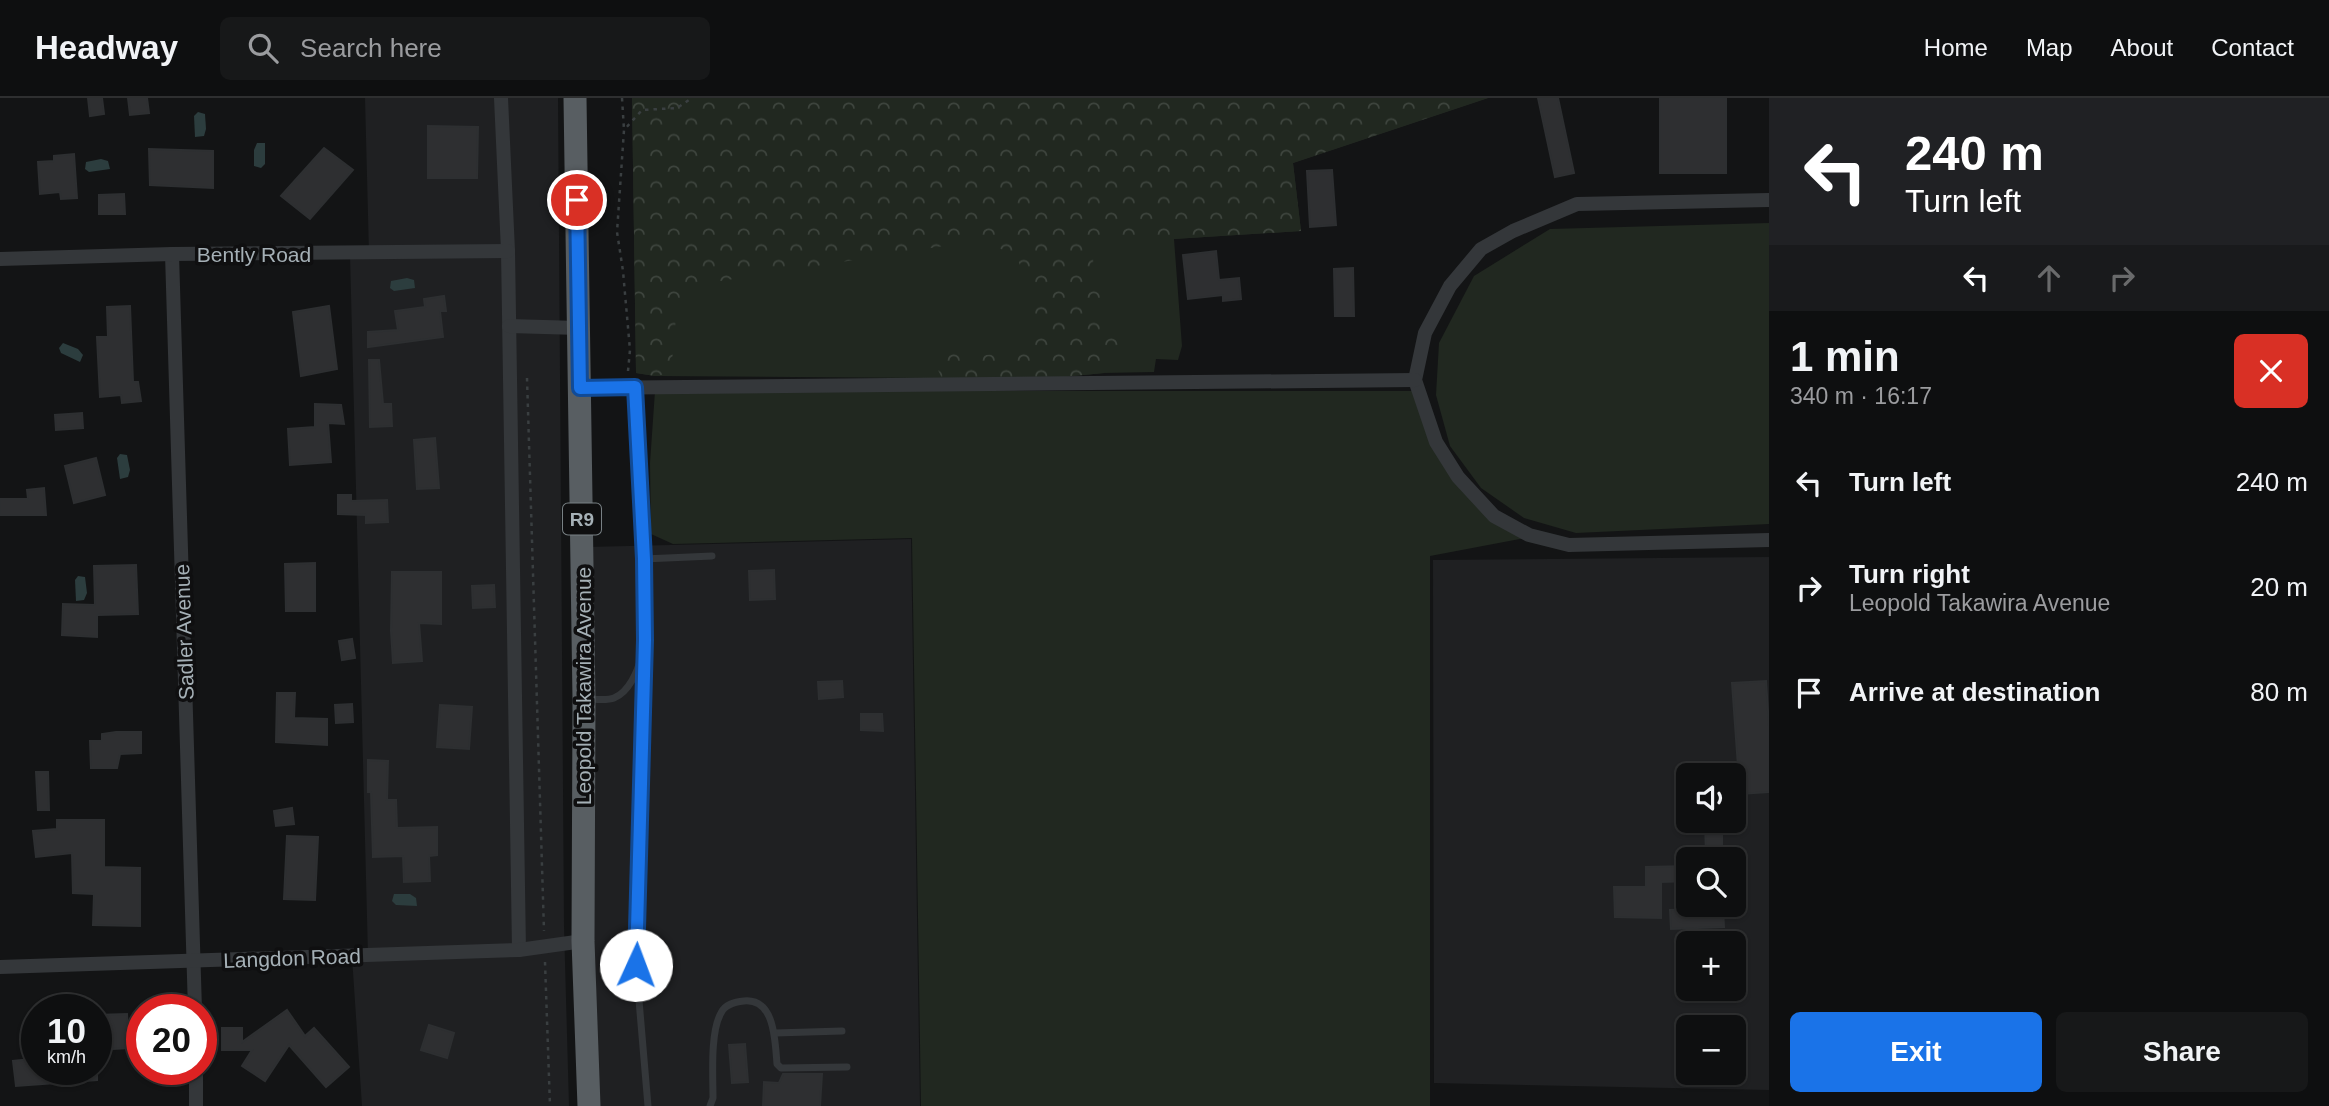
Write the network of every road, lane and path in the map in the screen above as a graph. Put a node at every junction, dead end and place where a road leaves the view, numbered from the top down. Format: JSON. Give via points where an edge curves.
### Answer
{"nodes":[{"id":1,"x":501,"y":98,"type":"edge"},
{"id":2,"x":575,"y":98,"type":"edge"},
{"id":3,"x":622,"y":98,"type":"edge"},
{"id":4,"x":692,"y":98,"type":"edge"},
{"id":5,"x":624,"y":130,"type":"junction"},
{"id":6,"x":1769,"y":200,"type":"edge"},
{"id":7,"x":508,"y":251,"type":"junction"},
{"id":8,"x":173,"y":254,"type":"junction"},
{"id":9,"x":0,"y":259,"type":"edge"},
{"id":10,"x":509,"y":326,"type":"junction"},
{"id":11,"x":579,"y":328,"type":"junction"},
{"id":12,"x":526,"y":368,"type":"dead end"},
{"id":13,"x":1415,"y":380,"type":"junction"},
{"id":14,"x":632,"y":387,"type":"junction"},
{"id":15,"x":580,"y":388,"type":"junction"},
{"id":16,"x":1769,"y":540,"type":"edge"},
{"id":17,"x":712,"y":556,"type":"dead end"},
{"id":18,"x":644,"y":559,"type":"junction"},
{"id":19,"x":645,"y":640,"type":"junction"},
{"id":20,"x":584,"y":700,"type":"junction"},
{"id":21,"x":583,"y":941,"type":"junction"},
{"id":22,"x":545,"y":946,"type":"junction"},
{"id":23,"x":519,"y":950,"type":"junction"},
{"id":24,"x":194,"y":962,"type":"junction"},
{"id":25,"x":0,"y":967,"type":"edge"},
{"id":26,"x":195,"y":994,"type":"edge"},
{"id":27,"x":842,"y":1031,"type":"dead end"},
{"id":28,"x":775,"y":1033,"type":"junction"},
{"id":29,"x":847,"y":1067,"type":"dead end"},
{"id":30,"x":196,"y":1085,"type":"edge"},
{"id":31,"x":196,"y":1106,"type":"edge"},
{"id":32,"x":550,"y":1106,"type":"edge"},
{"id":33,"x":589,"y":1106,"type":"edge"},
{"id":34,"x":648,"y":1106,"type":"edge"},
{"id":35,"x":710,"y":1106,"type":"edge"}],
"edges":[{"from":1,"to":7,"type":"street"},
{"from":2,"to":11,"type":"highway","name":"Leopold Takawira Avenue","number":"R9"},
{"from":3,"to":5,"type":"path"},
{"from":4,"to":5,"type":"path","via":[[677,108],[642,110]]},
{"from":5,"to":14,"type":"path","via":[[617,232]]},
{"from":6,"to":13,"type":"street","via":[[1577,204],[1513,232],[1481,249],[1450,286],[1425,333]]},
{"from":7,"to":8,"type":"street","name":"Bently Road"},
{"from":7,"to":10,"type":"street"},
{"from":8,"to":9,"type":"street","name":"Bently Road"},
{"from":8,"to":24,"type":"street","name":"Sadler Avenue"},
{"from":10,"to":11,"type":"street"},
{"from":10,"to":23,"type":"street"},
{"from":11,"to":15,"type":"highway","name":"Leopold Takawira Avenue","number":"R9"},
{"from":12,"to":22,"type":"path"},
{"from":13,"to":14,"type":"street"},
{"from":13,"to":16,"type":"street","via":[[1436,442],[1458,477],[1494,516],[1529,535],[1569,545]]},
{"from":14,"to":15,"type":"street"},
{"from":14,"to":18,"type":"lane"},
{"from":15,"to":20,"type":"highway","name":"Leopold Takawira Avenue","number":"R9"},
{"from":17,"to":18,"type":"lane"},
{"from":18,"to":19,"type":"lane"},
{"from":19,"to":20,"type":"lane","via":[[626,690],[614,698]]},
{"from":19,"to":34,"type":"lane","via":[[636,965]]},
{"from":20,"to":21,"type":"highway","name":"Leopold Takawira Avenue","number":"R9"},
{"from":21,"to":22,"type":"street","name":"Langdon Road"},
{"from":21,"to":33,"type":"highway","name":"Leopold Takawira Avenue","number":"R9"},
{"from":22,"to":23,"type":"street","name":"Langdon Road"},
{"from":22,"to":32,"type":"path"},
{"from":23,"to":24,"type":"street","name":"Langdon Road"},
{"from":24,"to":25,"type":"street","name":"Langdon Road"},
{"from":24,"to":26,"type":"street","name":"Sadler Avenue"},
{"from":27,"to":28,"type":"lane"},
{"from":28,"to":29,"type":"lane","via":[[776,1064],[781,1068]]},
{"from":28,"to":35,"type":"lane","via":[[765,1008],[752,1000],[722,1009],[716,1022]]},
{"from":30,"to":31,"type":"street"}]}
